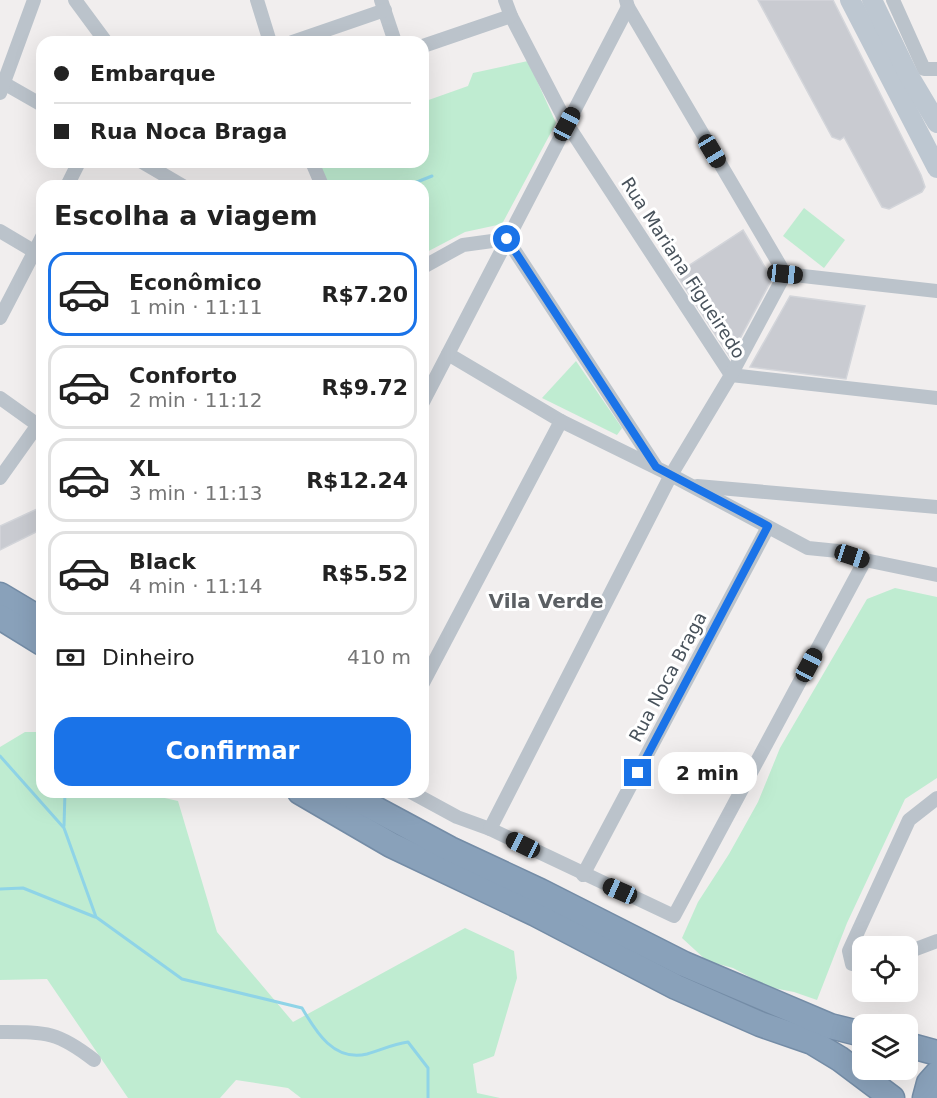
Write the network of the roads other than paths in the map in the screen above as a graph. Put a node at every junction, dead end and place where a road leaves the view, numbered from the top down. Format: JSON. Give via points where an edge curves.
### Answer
{"nodes":[{"id":1,"x":34,"y":0,"type":"edge"},
{"id":2,"x":75,"y":0,"type":"edge"},
{"id":3,"x":257,"y":0,"type":"edge"},
{"id":4,"x":506,"y":0,"type":"edge"},
{"id":5,"x":850,"y":0,"type":"edge"},
{"id":6,"x":872,"y":0,"type":"edge"},
{"id":7,"x":893,"y":0,"type":"edge"},
{"id":8,"x":627,"y":3,"type":"edge"},
{"id":9,"x":383,"y":5,"type":"edge"},
{"id":10,"x":511,"y":16,"type":"junction"},
{"id":11,"x":102,"y":36,"type":"edge"},
{"id":12,"x":268,"y":36,"type":"edge"},
{"id":13,"x":307,"y":36,"type":"edge"},
{"id":14,"x":393,"y":36,"type":"edge"},
{"id":15,"x":429,"y":44,"type":"edge"},
{"id":16,"x":937,"y":69,"type":"edge"},
{"id":17,"x":2,"y":86,"type":"edge"},
{"id":18,"x":36,"y":102,"type":"edge"},
{"id":19,"x":934,"y":114,"type":"edge"},
{"id":20,"x":567,"y":124,"type":"junction"},
{"id":21,"x":152,"y":168,"type":"edge"},
{"id":22,"x":937,"y":168,"type":"edge"},
{"id":23,"x":173,"y":180,"type":"edge"},
{"id":24,"x":0,"y":231,"type":"edge"},
{"id":25,"x":507,"y":239,"type":"junction"},
{"id":26,"x":36,"y":253,"type":"edge"},
{"id":27,"x":36,"y":257,"type":"edge"},
{"id":28,"x":429,"y":264,"type":"edge"},
{"id":29,"x":785,"y":274,"type":"junction"},
{"id":30,"x":937,"y":291,"type":"edge"},
{"id":31,"x":0,"y":318,"type":"edge"},
{"id":32,"x":448,"y":354,"type":"junction"},
{"id":33,"x":731,"y":375,"type":"junction"},
{"id":34,"x":429,"y":390,"type":"edge"},
{"id":35,"x":0,"y":398,"type":"edge"},
{"id":36,"x":937,"y":398,"type":"edge"},
{"id":37,"x":36,"y":421,"type":"edge"},
{"id":38,"x":561,"y":421,"type":"junction"},
{"id":39,"x":36,"y":429,"type":"edge"},
{"id":40,"x":656,"y":467,"type":"junction"},
{"id":41,"x":672,"y":475,"type":"junction"},
{"id":42,"x":0,"y":478,"type":"edge"},
{"id":43,"x":689,"y":485,"type":"junction"},
{"id":44,"x":937,"y":507,"type":"edge"},
{"id":45,"x":768,"y":526,"type":"junction"},
{"id":46,"x":865,"y":560,"type":"junction"},
{"id":47,"x":937,"y":575,"type":"edge"},
{"id":48,"x":0,"y":595,"type":"edge"},
{"id":49,"x":36,"y":616,"type":"edge"},
{"id":50,"x":0,"y":617,"type":"edge"},
{"id":51,"x":36,"y":639,"type":"edge"},
{"id":52,"x":429,"y":672,"type":"edge"},
{"id":53,"x":310,"y":798,"type":"edge"},
{"id":54,"x":355,"y":798,"type":"edge"},
{"id":55,"x":422,"y":798,"type":"edge"},
{"id":56,"x":937,"y":798,"type":"edge"},
{"id":57,"x":490,"y":829,"type":"junction"},
{"id":58,"x":583,"y":875,"type":"junction"},
{"id":59,"x":856,"y":936,"type":"edge"},
{"id":60,"x":937,"y":941,"type":"edge"},
{"id":61,"x":852,"y":944,"type":"edge"},
{"id":62,"x":918,"y":948,"type":"edge"},
{"id":63,"x":852,"y":964,"type":"edge"},
{"id":64,"x":760,"y":1024,"type":"junction"},
{"id":65,"x":0,"y":1032,"type":"edge"},
{"id":66,"x":852,"y":1032,"type":"edge"},
{"id":67,"x":918,"y":1041,"type":"edge"},
{"id":68,"x":937,"y":1041,"type":"edge"},
{"id":69,"x":918,"y":1048,"type":"edge"},
{"id":70,"x":937,"y":1053,"type":"edge"},
{"id":71,"x":94,"y":1060,"type":"dead end"},
{"id":72,"x":937,"y":1074,"type":"edge"},
{"id":73,"x":873,"y":1098,"type":"edge"},
{"id":74,"x":892,"y":1098,"type":"edge"},
{"id":75,"x":926,"y":1098,"type":"edge"}],
"edges":[{"from":1,"to":17,"type":"street"},
{"from":2,"to":11,"type":"street"},
{"from":3,"to":12,"type":"street"},
{"from":4,"to":10,"type":"street","name":"Rua Mariana Figueiredo"},
{"from":5,"to":22,"type":"main road"},
{"from":6,"to":19,"type":"main road","via":[[908,74]]},
{"from":7,"to":16,"type":"street","via":[[924,69]]},
{"from":8,"to":20,"type":"street"},
{"from":8,"to":29,"type":"street"},
{"from":9,"to":13,"type":"street"},
{"from":9,"to":14,"type":"street"},
{"from":10,"to":15,"type":"street"},
{"from":10,"to":20,"type":"street","name":"Rua Mariana Figueiredo"},
{"from":17,"to":18,"type":"street"},
{"from":20,"to":25,"type":"street"},
{"from":20,"to":33,"type":"street","name":"Rua Mariana Figueiredo"},
{"from":21,"to":23,"type":"street"},
{"from":24,"to":26,"type":"street"},
{"from":25,"to":28,"type":"street","via":[[463,245]]},
{"from":25,"to":32,"type":"street"},
{"from":25,"to":40,"type":"street"},
{"from":27,"to":31,"type":"street"},
{"from":29,"to":30,"type":"street"},
{"from":29,"to":33,"type":"street"},
{"from":32,"to":34,"type":"street"},
{"from":32,"to":38,"type":"street"},
{"from":33,"to":36,"type":"street","name":"Rua Mariana Figueiredo"},
{"from":33,"to":41,"type":"street"},
{"from":35,"to":37,"type":"street"},
{"from":38,"to":40,"type":"street"},
{"from":38,"to":52,"type":"street"},
{"from":39,"to":42,"type":"street"},
{"from":40,"to":41,"type":"street"},
{"from":41,"to":43,"type":"street"},
{"from":41,"to":57,"type":"street"},
{"from":43,"to":44,"type":"street"},
{"from":43,"to":45,"type":"street"},
{"from":45,"to":46,"type":"street","via":[[808,548],[838,551]]},
{"from":45,"to":58,"type":"street","name":"Rua Noca Braga"},
{"from":46,"to":47,"type":"street"},
{"from":46,"to":58,"type":"street","via":[[674,916]]},
{"from":48,"to":49,"type":"highway"},
{"from":50,"to":51,"type":"highway"},
{"from":53,"to":64,"type":"highway","via":[[391,844],[676,987]]},
{"from":54,"to":66,"type":"highway","via":[[684,964],[830,1026]]},
{"from":55,"to":57,"type":"street"},
{"from":56,"to":59,"type":"street","via":[[909,820]]},
{"from":57,"to":58,"type":"street"},
{"from":60,"to":62,"type":"street"},
{"from":61,"to":63,"type":"street"},
{"from":64,"to":73,"type":"highway","via":[[829,1064]]},
{"from":64,"to":74,"type":"highway","via":[[812,1042]]},
{"from":65,"to":71,"type":"street","via":[[47,1032],[71,1042]]},
{"from":67,"to":68,"type":"highway"},
{"from":69,"to":70,"type":"highway"},
{"from":72,"to":75,"type":"highway"}]}
